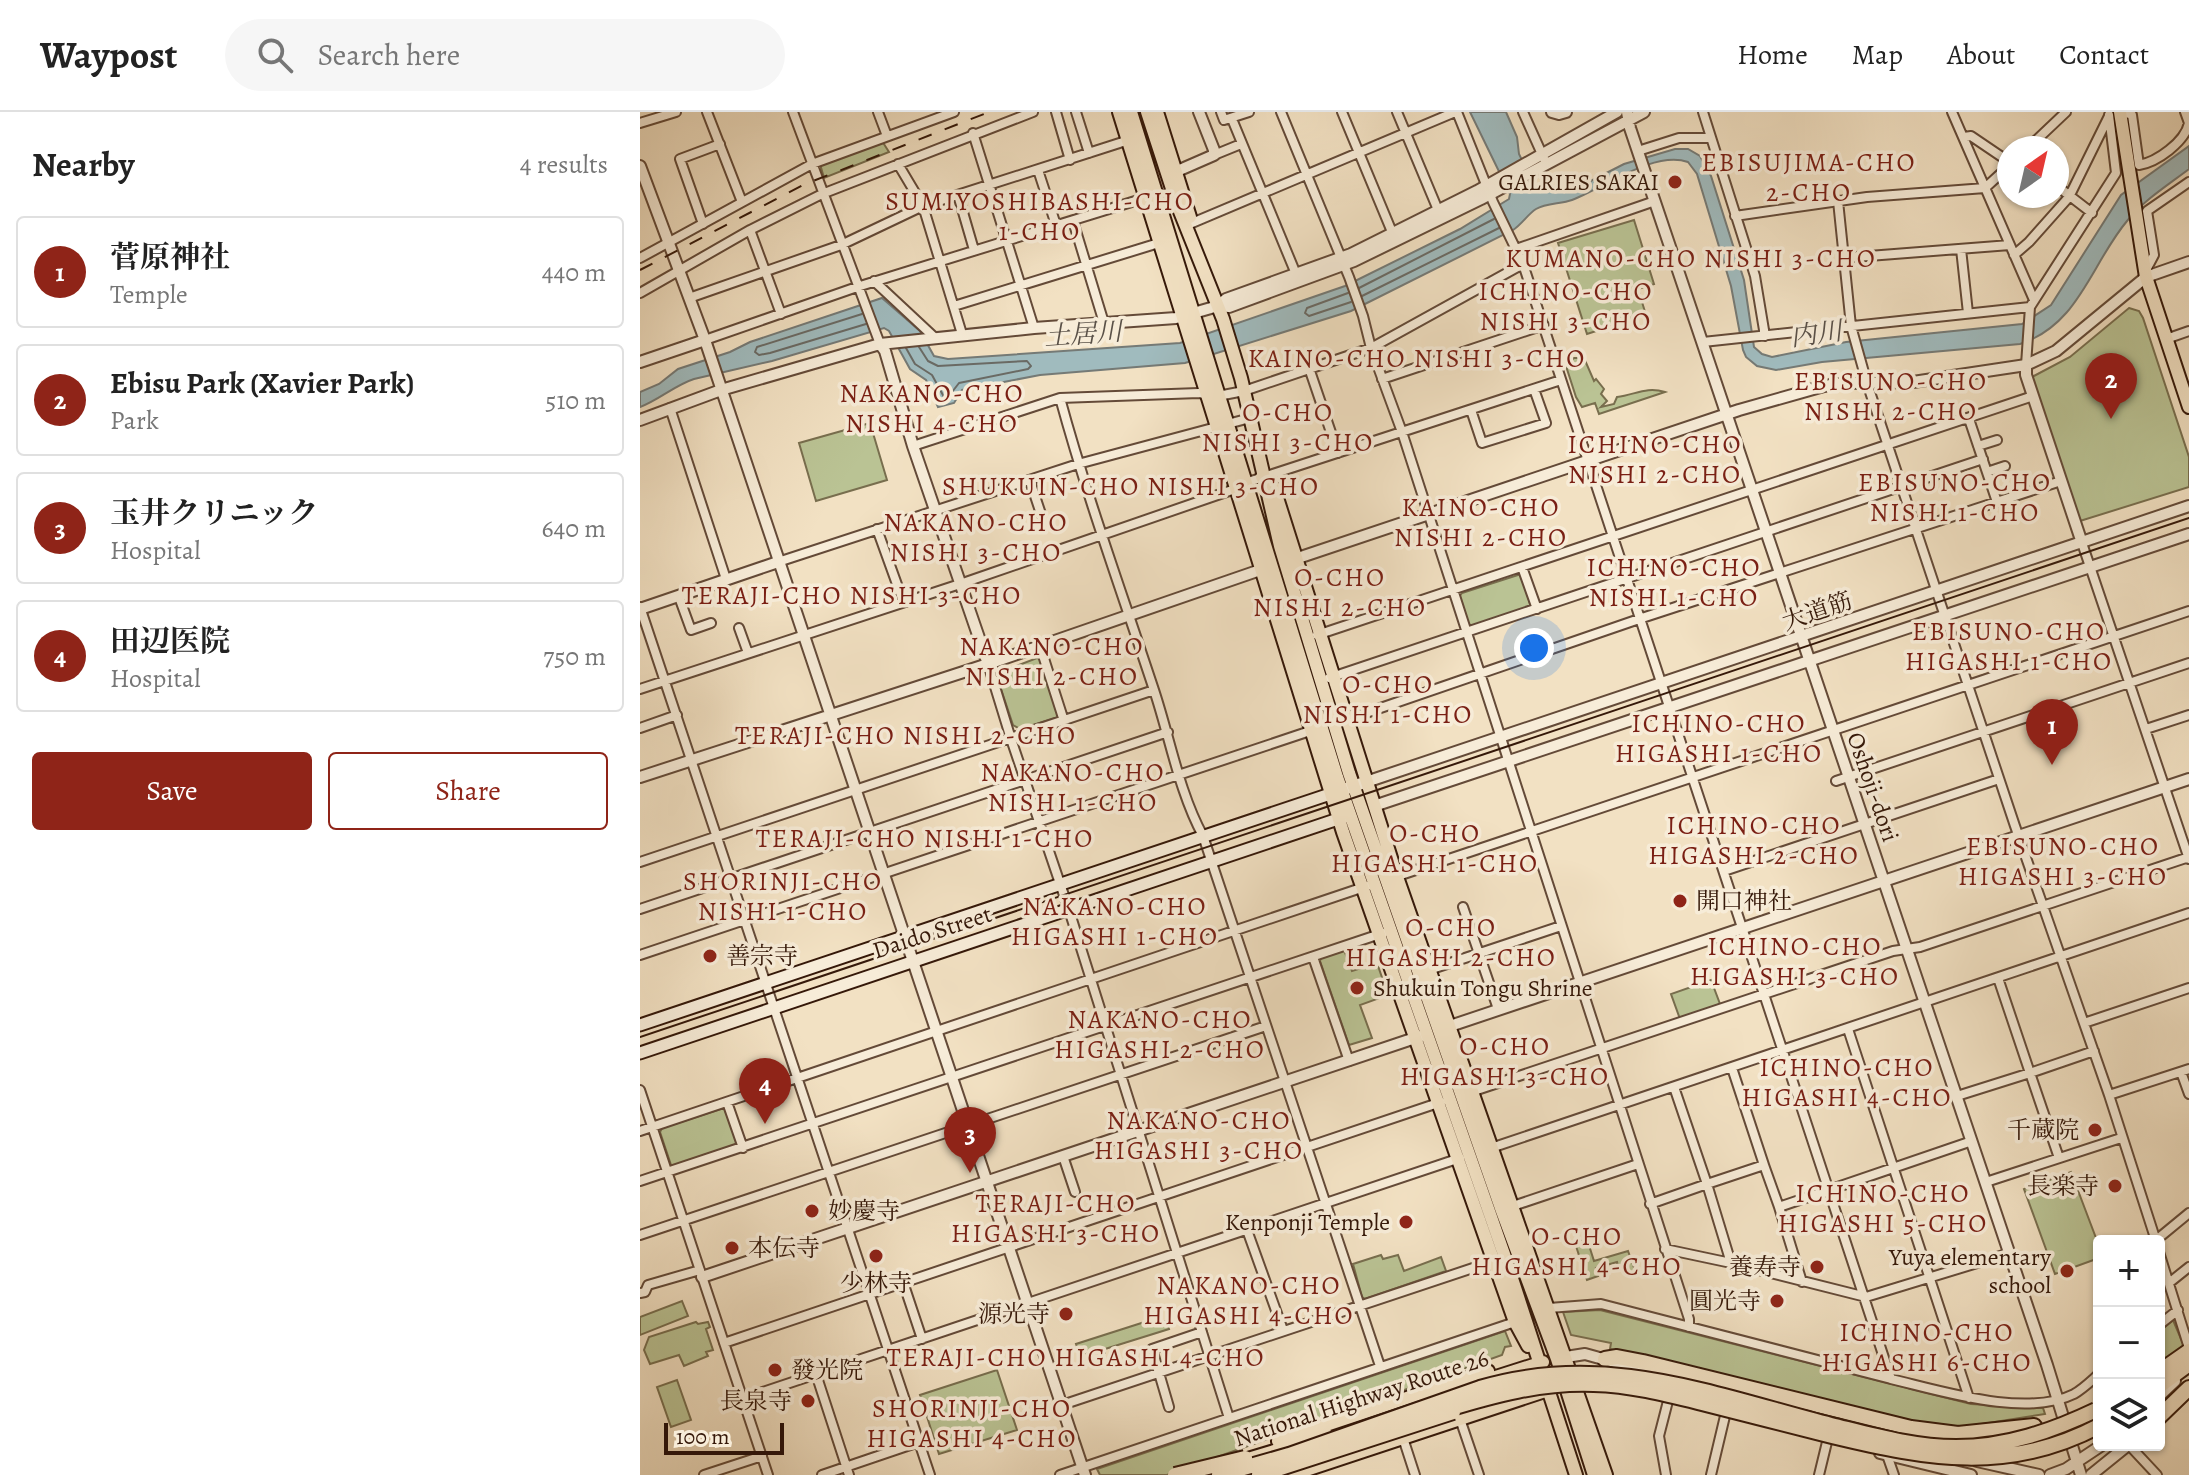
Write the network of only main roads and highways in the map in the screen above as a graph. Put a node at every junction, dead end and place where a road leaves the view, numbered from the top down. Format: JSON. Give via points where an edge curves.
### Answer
{"nodes":[{"id":1,"x":1119,"y":112,"type":"edge"},
{"id":2,"x":1131,"y":112,"type":"edge"},
{"id":3,"x":2116,"y":113,"type":"edge"},
{"id":4,"x":1154,"y":115,"type":"edge"},
{"id":5,"x":1133,"y":138,"type":"junction"},
{"id":6,"x":1151,"y":196,"type":"junction"},
{"id":7,"x":2186,"y":392,"type":"edge"},
{"id":8,"x":2189,"y":407,"type":"edge"},
{"id":9,"x":1328,"y":725,"type":"junction"},
{"id":10,"x":1348,"y":788,"type":"junction"},
{"id":11,"x":1356,"y":812,"type":"junction"},
{"id":12,"x":1380,"y":882,"type":"junction"},
{"id":13,"x":1402,"y":927,"type":"junction"},
{"id":14,"x":640,"y":1025,"type":"edge"},
{"id":15,"x":1433,"y":1032,"type":"junction"},
{"id":16,"x":640,"y":1053,"type":"edge"},
{"id":17,"x":1455,"y":1097,"type":"junction"},
{"id":18,"x":1475,"y":1153,"type":"junction"},
{"id":19,"x":1511,"y":1255,"type":"junction"},
{"id":20,"x":2189,"y":1350,"type":"edge"},
{"id":21,"x":1605,"y":1359,"type":"road end"},
{"id":22,"x":1538,"y":1364,"type":"junction"},
{"id":23,"x":2189,"y":1366,"type":"edge"},
{"id":24,"x":2165,"y":1368,"type":"edge"},
{"id":25,"x":1559,"y":1377,"type":"junction"},
{"id":26,"x":2165,"y":1382,"type":"edge"},
{"id":27,"x":2189,"y":1388,"type":"edge"},
{"id":28,"x":1459,"y":1389,"type":"junction"},
{"id":29,"x":2093,"y":1410,"type":"edge"},
{"id":30,"x":2093,"y":1411,"type":"edge"},
{"id":31,"x":2165,"y":1413,"type":"edge"},
{"id":32,"x":2093,"y":1429,"type":"edge"},
{"id":33,"x":1299,"y":1439,"type":"junction"},
{"id":34,"x":1310,"y":1472,"type":"edge"},
{"id":35,"x":1574,"y":1473,"type":"edge"},
{"id":36,"x":1207,"y":1474,"type":"edge"},
{"id":37,"x":1175,"y":1475,"type":"edge"},
{"id":38,"x":1241,"y":1475,"type":"edge"},
{"id":39,"x":1250,"y":1475,"type":"edge"},
{"id":40,"x":1259,"y":1475,"type":"edge"},
{"id":41,"x":1291,"y":1475,"type":"edge"},
{"id":42,"x":1594,"y":1475,"type":"edge"},
{"id":43,"x":1606,"y":1475,"type":"edge"}],
"edges":[{"from":1,"to":5,"type":"main road"},
{"from":2,"to":5,"type":"main road"},
{"from":3,"to":7,"type":"main road","via":[[2142,214],[2146,274]]},
{"from":4,"to":9,"type":"main road","via":[[1235,359],[1262,477],[1273,485],[1327,679]]},
{"from":5,"to":6,"type":"main road"},
{"from":5,"to":6,"type":"main road","via":[[1150,176]]},
{"from":6,"to":9,"type":"main road","via":[[1303,687]]},
{"from":7,"to":8,"type":"main road"},
{"from":9,"to":10,"type":"main road"},
{"from":9,"to":10,"type":"main road"},
{"from":10,"to":11,"type":"main road"},
{"from":10,"to":11,"type":"main road"},
{"from":10,"to":14,"type":"main road","name":"Daido Street"},
{"from":11,"to":12,"type":"main road"},
{"from":11,"to":12,"type":"main road"},
{"from":11,"to":16,"type":"main road","name":"Daido Street"},
{"from":12,"to":13,"type":"main road"},
{"from":12,"to":13,"type":"main road"},
{"from":13,"to":15,"type":"main road"},
{"from":13,"to":15,"type":"main road","via":[[1424,972]]},
{"from":15,"to":17,"type":"main road"},
{"from":15,"to":17,"type":"main road"},
{"from":17,"to":18,"type":"main road"},
{"from":17,"to":18,"type":"main road"},
{"from":18,"to":19,"type":"main road"},
{"from":18,"to":19,"type":"main road"},
{"from":18,"to":19,"type":"main road","via":[[1513,1206]]},
{"from":19,"to":22,"type":"main road"},
{"from":19,"to":22,"type":"main road","via":[[1515,1322]]},
{"from":19,"to":25,"type":"main road"},
{"from":19,"to":25,"type":"main road","via":[[1549,1308]]},
{"from":20,"to":24,"type":"highway"},
{"from":21,"to":29,"type":"highway","bridge":true,"via":[[1617,1357],[1911,1428],[1958,1434],[2021,1429]]},
{"from":22,"to":25,"type":"main road"},
{"from":22,"to":25,"type":"main road"},
{"from":22,"to":28,"type":"main road","name":"National Highway Route 26"},
{"from":22,"to":33,"type":"main road","via":[[1513,1364]]},
{"from":23,"to":26,"type":"highway"},
{"from":25,"to":30,"type":"highway","bridge":true,"via":[[1592,1372],[1645,1378],[1934,1446],[2011,1441]]},
{"from":25,"to":32,"type":"highway","bridge":true,"via":[[1643,1389],[1880,1447],[1957,1459],[2023,1454]]},
{"from":25,"to":34,"type":"main road","name":"National Highway Route 26"},
{"from":25,"to":35,"type":"main road"},
{"from":25,"to":36,"type":"highway","bridge":true,"via":[[1493,1384],[1289,1455]]},
{"from":25,"to":39,"type":"highway","bridge":true},
{"from":25,"to":40,"type":"highway","bridge":true},
{"from":25,"to":42,"type":"main road"},
{"from":25,"to":43,"type":"main road","via":[[1583,1408]]},
{"from":27,"to":31,"type":"highway"},
{"from":28,"to":33,"type":"main road","name":"National Highway Route 26","via":[[1428,1403]]},
{"from":28,"to":37,"type":"highway","bridge":true,"via":[[1268,1452]]},
{"from":33,"to":36,"type":"main road","via":[[1237,1455]]},
{"from":34,"to":41,"type":"main road","name":"National Highway Route 26"},
{"from":38,"to":39,"type":"main road"}]}
